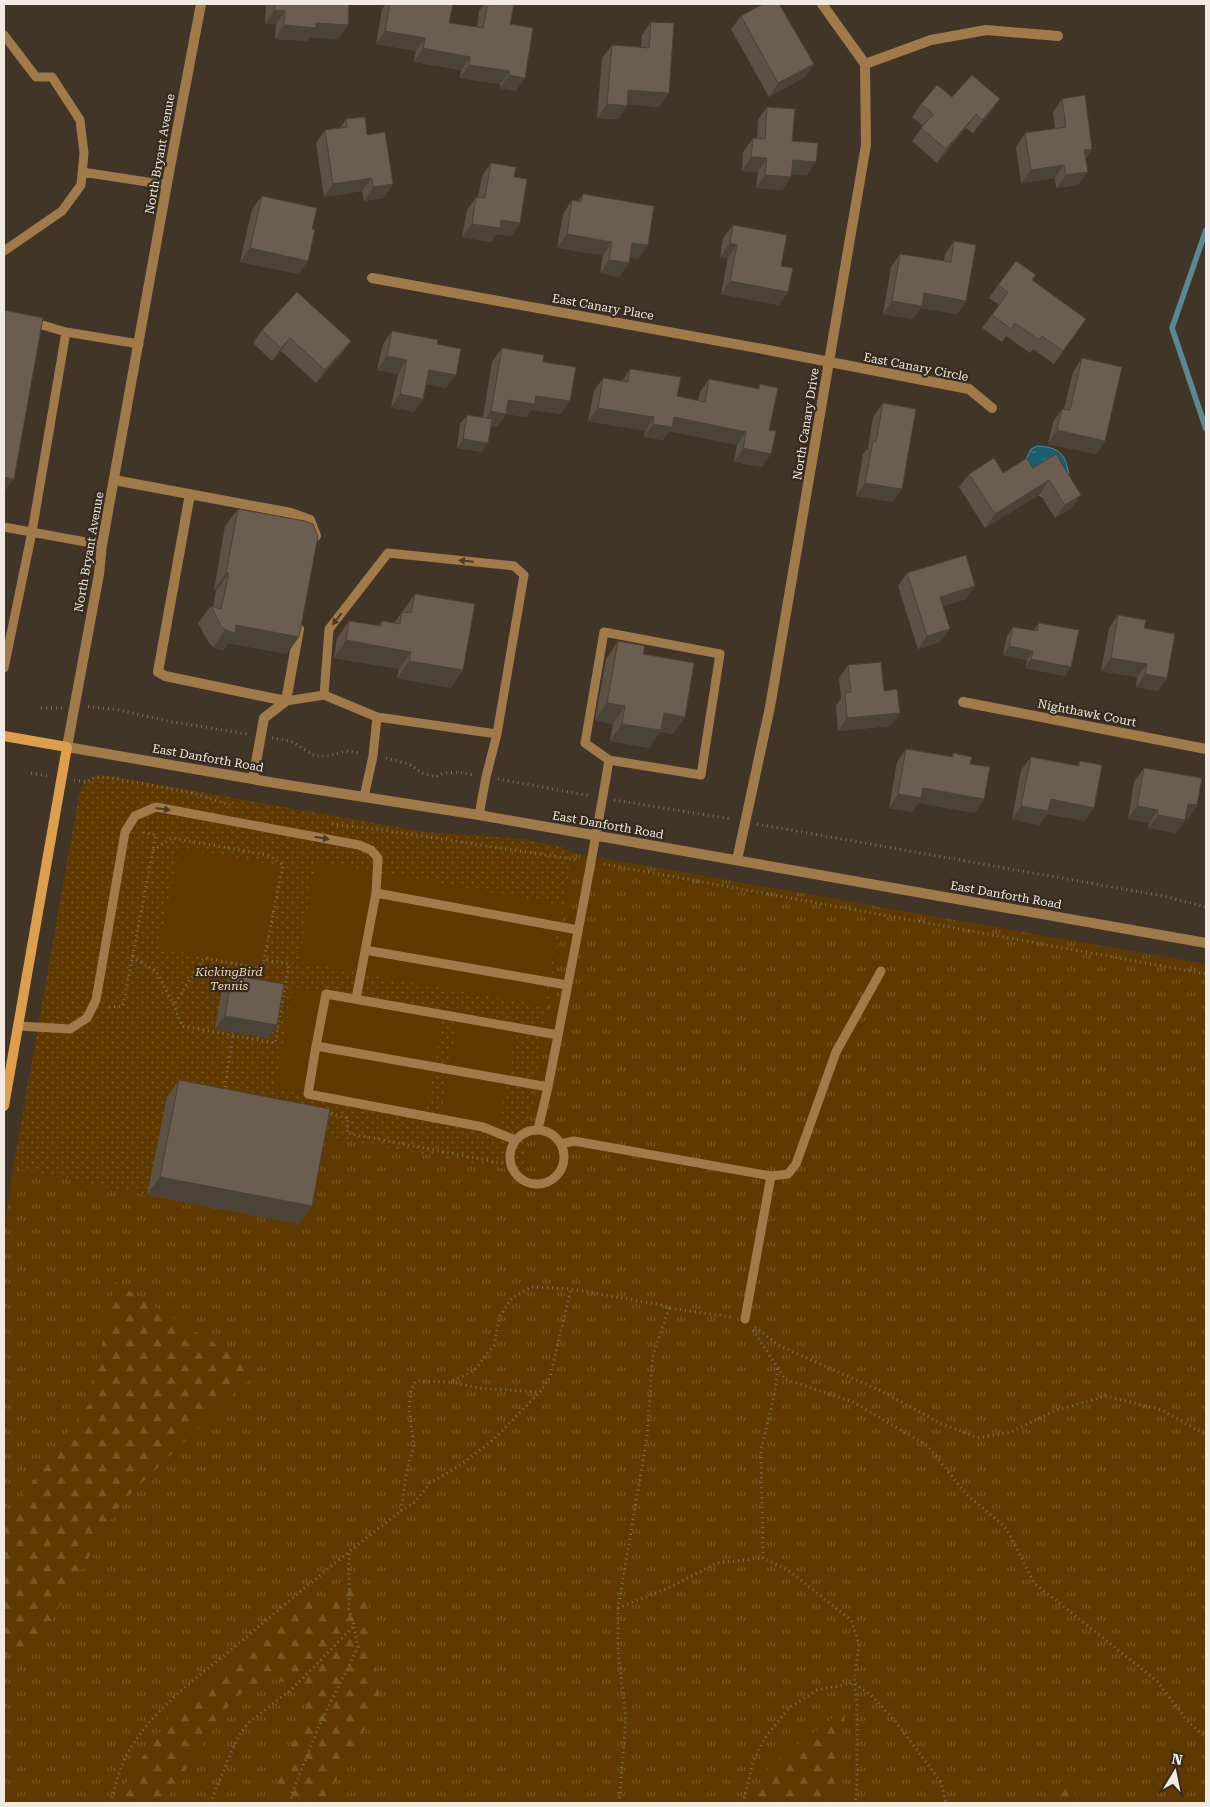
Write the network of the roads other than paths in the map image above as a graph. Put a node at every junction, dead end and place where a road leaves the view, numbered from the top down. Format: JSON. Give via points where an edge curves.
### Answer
{"nodes":[{"id":1,"x":201,"y":4,"type":"edge"},
{"id":2,"x":822,"y":4,"type":"edge"},
{"id":3,"x":4,"y":35,"type":"edge"},
{"id":4,"x":1058,"y":36,"type":"dead end"},
{"id":5,"x":865,"y":64,"type":"junction"},
{"id":6,"x":82,"y":172,"type":"junction"},
{"id":7,"x":167,"y":186,"type":"junction"},
{"id":8,"x":4,"y":251,"type":"edge"},
{"id":9,"x":372,"y":278,"type":"dead end"},
{"id":10,"x":20,"y":319,"type":"edge"},
{"id":11,"x":66,"y":332,"type":"junction"},
{"id":12,"x":139,"y":344,"type":"junction"},
{"id":13,"x":828,"y":363,"type":"junction"},
{"id":14,"x":992,"y":408,"type":"dead end"},
{"id":15,"x":114,"y":480,"type":"junction"},
{"id":16,"x":190,"y":494,"type":"junction"},
{"id":17,"x":4,"y":526,"type":"edge"},
{"id":18,"x":32,"y":532,"type":"junction"},
{"id":19,"x":102,"y":545,"type":"junction"},
{"id":20,"x":314,"y":546,"type":"edge"},
{"id":21,"x":301,"y":614,"type":"edge"},
{"id":22,"x":4,"y":668,"type":"edge"},
{"id":23,"x":324,"y":695,"type":"junction"},
{"id":24,"x":286,"y":701,"type":"junction"},
{"id":25,"x":962,"y":702,"type":"dead end"},
{"id":26,"x":377,"y":717,"type":"junction"},
{"id":27,"x":497,"y":734,"type":"junction"},
{"id":28,"x":4,"y":736,"type":"edge"},
{"id":29,"x":67,"y":747,"type":"junction"},
{"id":30,"x":1206,"y":749,"type":"edge"},
{"id":31,"x":609,"y":760,"type":"junction"},
{"id":32,"x":253,"y":779,"type":"junction"},
{"id":33,"x":364,"y":797,"type":"junction"},
{"id":34,"x":480,"y":814,"type":"junction"},
{"id":35,"x":595,"y":835,"type":"junction"},
{"id":36,"x":738,"y":860,"type":"junction"},
{"id":37,"x":376,"y":892,"type":"junction"},
{"id":38,"x":578,"y":930,"type":"junction"},
{"id":39,"x":1206,"y":943,"type":"edge"},
{"id":40,"x":365,"y":950,"type":"junction"},
{"id":41,"x":881,"y":971,"type":"dead end"},
{"id":42,"x":567,"y":985,"type":"junction"},
{"id":43,"x":356,"y":999,"type":"junction"},
{"id":44,"x":18,"y":1026,"type":"junction"},
{"id":45,"x":558,"y":1035,"type":"junction"},
{"id":46,"x":316,"y":1046,"type":"junction"},
{"id":47,"x":548,"y":1086,"type":"junction"},
{"id":48,"x":4,"y":1106,"type":"edge"},
{"id":49,"x":538,"y":1129,"type":"junction"},
{"id":50,"x":514,"y":1140,"type":"junction"},
{"id":51,"x":561,"y":1144,"type":"junction"},
{"id":52,"x":771,"y":1176,"type":"junction"},
{"id":53,"x":745,"y":1319,"type":"road end"}],
"edges":[{"from":1,"to":7,"type":"street","name":"North Bryant Avenue"},
{"from":2,"to":5,"type":"street"},
{"from":3,"to":6,"type":"lane","via":[[36,77],[52,78],[80,120],[84,153]]},
{"from":4,"to":5,"type":"street","via":[[986,30],[931,40]]},
{"from":5,"to":13,"type":"street","name":"North Canary Drive","via":[[866,145]]},
{"from":6,"to":7,"type":"lane"},
{"from":6,"to":8,"type":"lane","via":[[81,186],[62,211]]},
{"from":7,"to":12,"type":"street","name":"North Bryant Avenue"},
{"from":9,"to":13,"type":"street","name":"East Canary Place"},
{"from":10,"to":11,"type":"lane"},
{"from":11,"to":12,"type":"lane"},
{"from":11,"to":18,"type":"lane"},
{"from":12,"to":15,"type":"street","name":"North Bryant Avenue"},
{"from":13,"to":14,"type":"street","name":"East Canary Circle","via":[[969,388]]},
{"from":13,"to":36,"type":"street","name":"North Canary Drive","via":[[771,697]]},
{"from":15,"to":16,"type":"street"},
{"from":15,"to":19,"type":"street","name":"North Bryant Avenue"},
{"from":16,"to":20,"type":"street","via":[[291,513],[310,520],[316,536]]},
{"from":16,"to":24,"type":"street","via":[[158,672]]},
{"from":17,"to":18,"type":"lane"},
{"from":18,"to":19,"type":"lane"},
{"from":18,"to":22,"type":"lane"},
{"from":19,"to":29,"type":"street","name":"North Bryant Avenue","via":[[100,574]]},
{"from":21,"to":24,"type":"street"},
{"from":23,"to":24,"type":"lane"},
{"from":23,"to":26,"type":"lane"},
{"from":27,"to":23,"type":"lane","one_way":true,"via":[[524,575],[514,566],[388,553],[329,629]]},
{"from":24,"to":32,"type":"street","via":[[264,718]]},
{"from":25,"to":30,"type":"street","name":"Nighthawk Court"},
{"from":26,"to":27,"type":"lane"},
{"from":26,"to":33,"type":"lane"},
{"from":27,"to":34,"type":"lane"},
{"from":28,"to":29,"type":"main road","name":"East Danforth Road"},
{"from":29,"to":32,"type":"street","name":"East Danforth Road"},
{"from":29,"to":44,"type":"main road","name":"North Bryant Avenue"},
{"from":31,"to":31,"type":"lane","via":[[702,775],[720,654],[604,632],[585,743]]},
{"from":31,"to":35,"type":"lane"},
{"from":32,"to":33,"type":"street","name":"East Danforth Road"},
{"from":33,"to":34,"type":"street","name":"East Danforth Road"},
{"from":34,"to":35,"type":"street","name":"East Danforth Road"},
{"from":35,"to":36,"type":"street","name":"East Danforth Road"},
{"from":35,"to":38,"type":"lane"},
{"from":36,"to":39,"type":"street","name":"East Danforth Road"},
{"from":37,"to":38,"type":"lane"},
{"from":37,"to":40,"type":"lane"},
{"from":44,"to":37,"type":"lane","one_way":true,"via":[[70,1029],[87,1018],[96,1000],[125,832],[135,816],[156,807],[359,845],[378,858]]},
{"from":38,"to":42,"type":"lane"},
{"from":40,"to":42,"type":"lane"},
{"from":40,"to":43,"type":"lane"},
{"from":41,"to":52,"type":"lane","via":[[836,1052],[796,1164],[788,1174]]},
{"from":42,"to":45,"type":"lane"},
{"from":43,"to":45,"type":"lane"},
{"from":43,"to":46,"type":"lane","via":[[326,994]]},
{"from":44,"to":48,"type":"main road","name":"North Bryant Avenue"},
{"from":45,"to":47,"type":"lane"},
{"from":46,"to":47,"type":"lane"},
{"from":46,"to":50,"type":"lane","via":[[308,1094],[483,1127]]},
{"from":47,"to":49,"type":"lane"},
{"from":49,"to":50,"type":"lane","via":[[529,1130]]},
{"from":49,"to":51,"type":"lane","via":[[548,1131]]},
{"from":50,"to":51,"type":"lane","via":[[510,1148],[510,1166],[521,1179],[538,1184],[555,1178],[561,1170],[564,1162]]},
{"from":51,"to":52,"type":"lane","via":[[574,1141]]},
{"from":52,"to":53,"type":"lane"}]}
